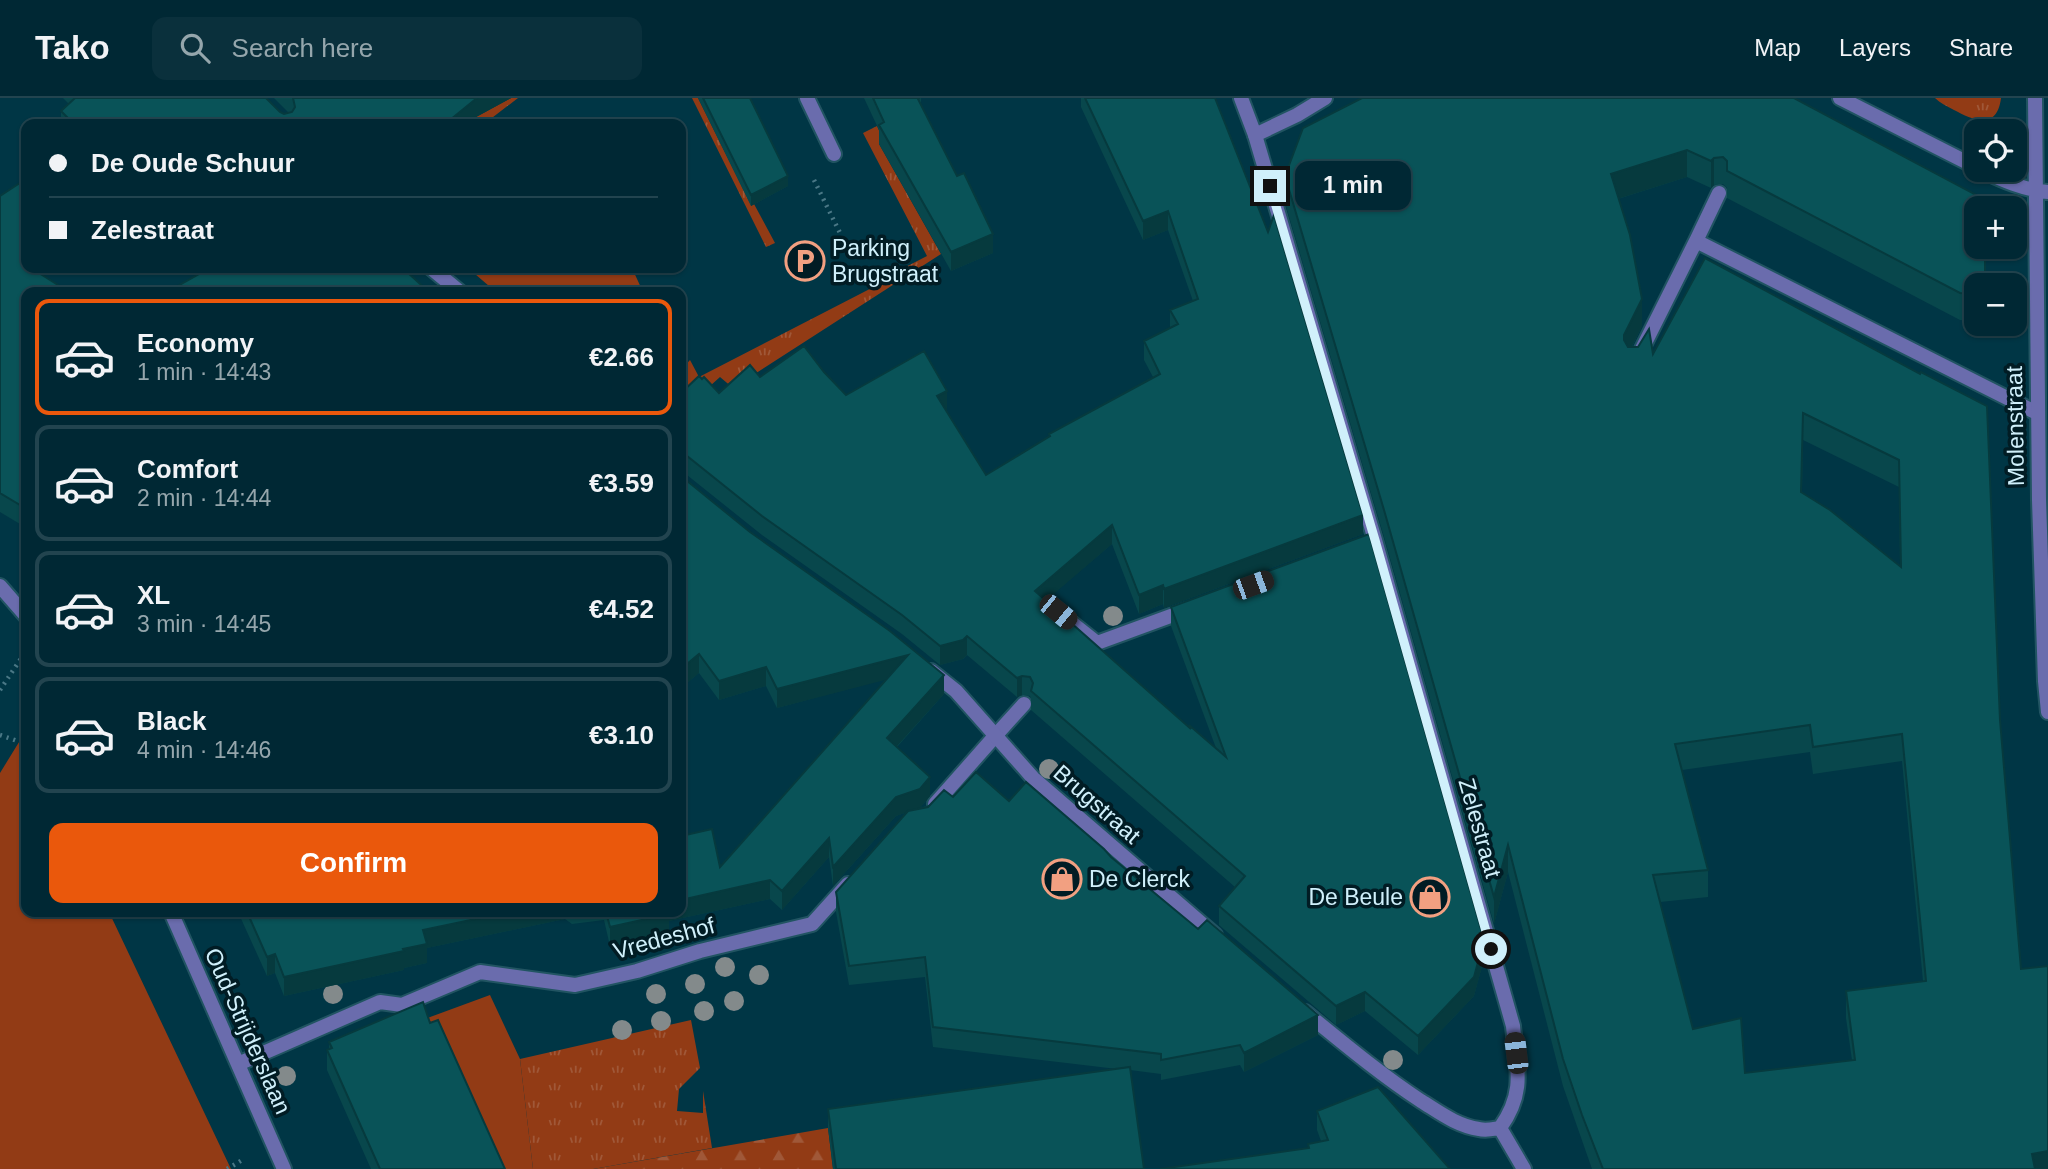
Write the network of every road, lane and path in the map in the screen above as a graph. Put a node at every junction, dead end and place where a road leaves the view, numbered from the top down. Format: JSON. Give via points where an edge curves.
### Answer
{"nodes":[{"id":1,"x":807,"y":98,"type":"edge"},
{"id":2,"x":1241,"y":98,"type":"edge"},
{"id":3,"x":1325,"y":98,"type":"edge"},
{"id":4,"x":1839,"y":98,"type":"edge"},
{"id":5,"x":2035,"y":98,"type":"edge"},
{"id":6,"x":1255,"y":135,"type":"junction"},
{"id":7,"x":834,"y":154,"type":"joint"},
{"id":8,"x":1964,"y":161,"type":"edge"},
{"id":9,"x":2010,"y":182,"type":"edge"},
{"id":10,"x":2043,"y":192,"type":"edge"},
{"id":11,"x":1719,"y":193,"type":"dead end"},
{"id":12,"x":841,"y":233,"type":"dead end"},
{"id":13,"x":1696,"y":241,"type":"junction"},
{"id":14,"x":437,"y":273,"type":"edge"},
{"id":15,"x":454,"y":287,"type":"edge"},
{"id":16,"x":1633,"y":366,"type":"edge"},
{"id":17,"x":2037,"y":413,"type":"junction"},
{"id":18,"x":0,"y":586,"type":"edge"},
{"id":19,"x":1201,"y":605,"type":"edge"},
{"id":20,"x":21,"y":610,"type":"edge"},
{"id":21,"x":1058,"y":612,"type":"edge"},
{"id":22,"x":21,"y":658,"type":"edge"},
{"id":23,"x":916,"y":658,"type":"edge"},
{"id":24,"x":0,"y":690,"type":"edge"},
{"id":25,"x":1024,"y":704,"type":"dead end"},
{"id":26,"x":2048,"y":712,"type":"edge"},
{"id":27,"x":0,"y":735,"type":"edge"},
{"id":28,"x":996,"y":735,"type":"junction"},
{"id":29,"x":21,"y":742,"type":"edge"},
{"id":30,"x":925,"y":817,"type":"edge"},
{"id":31,"x":858,"y":873,"type":"edge"},
{"id":32,"x":173,"y":917,"type":"edge"},
{"id":33,"x":1224,"y":942,"type":"edge"},
{"id":34,"x":1298,"y":1005,"type":"edge"},
{"id":35,"x":238,"y":1064,"type":"junction"},
{"id":36,"x":1500,"y":1128,"type":"junction"},
{"id":37,"x":284,"y":1169,"type":"edge"},
{"id":38,"x":1524,"y":1169,"type":"edge"}],
"edges":[{"from":1,"to":7,"type":"street"},
{"from":2,"to":6,"type":"street","name":"Zelestraat"},
{"from":3,"to":6,"type":"street"},
{"from":4,"to":8,"type":"street"},
{"from":5,"to":10,"type":"street","name":"Molenstraat"},
{"from":6,"to":36,"type":"street","name":"Zelestraat","via":[[1513,1026],[1517,1096]]},
{"from":7,"to":12,"type":"path","via":[[808,168]]},
{"from":9,"to":10,"type":"street"},
{"from":10,"to":17,"type":"street","name":"Molenstraat"},
{"from":11,"to":13,"type":"street"},
{"from":13,"to":16,"type":"street"},
{"from":13,"to":17,"type":"street"},
{"from":14,"to":15,"type":"street"},
{"from":17,"to":26,"type":"street","name":"Molenstraat"},
{"from":18,"to":20,"type":"street"},
{"from":19,"to":21,"type":"street","via":[[1097,643],[1081,640]]},
{"from":22,"to":24,"type":"path"},
{"from":23,"to":28,"type":"street","name":"Brugstraat","via":[[956,691]]},
{"from":25,"to":28,"type":"street"},
{"from":27,"to":29,"type":"path"},
{"from":28,"to":30,"type":"street"},
{"from":28,"to":33,"type":"street","name":"Brugstraat","via":[[1032,779]]},
{"from":31,"to":35,"type":"street","name":"Vredeshof","via":[[812,924],[575,985],[480,972],[402,1005],[380,1002]]},
{"from":32,"to":35,"type":"street","name":"Oud-Strijderslaan"},
{"from":34,"to":36,"type":"street","via":[[1392,1083],[1448,1118],[1482,1130]]},
{"from":35,"to":37,"type":"street","name":"Oud-Strijderslaan"},
{"from":36,"to":38,"type":"street"}]}
